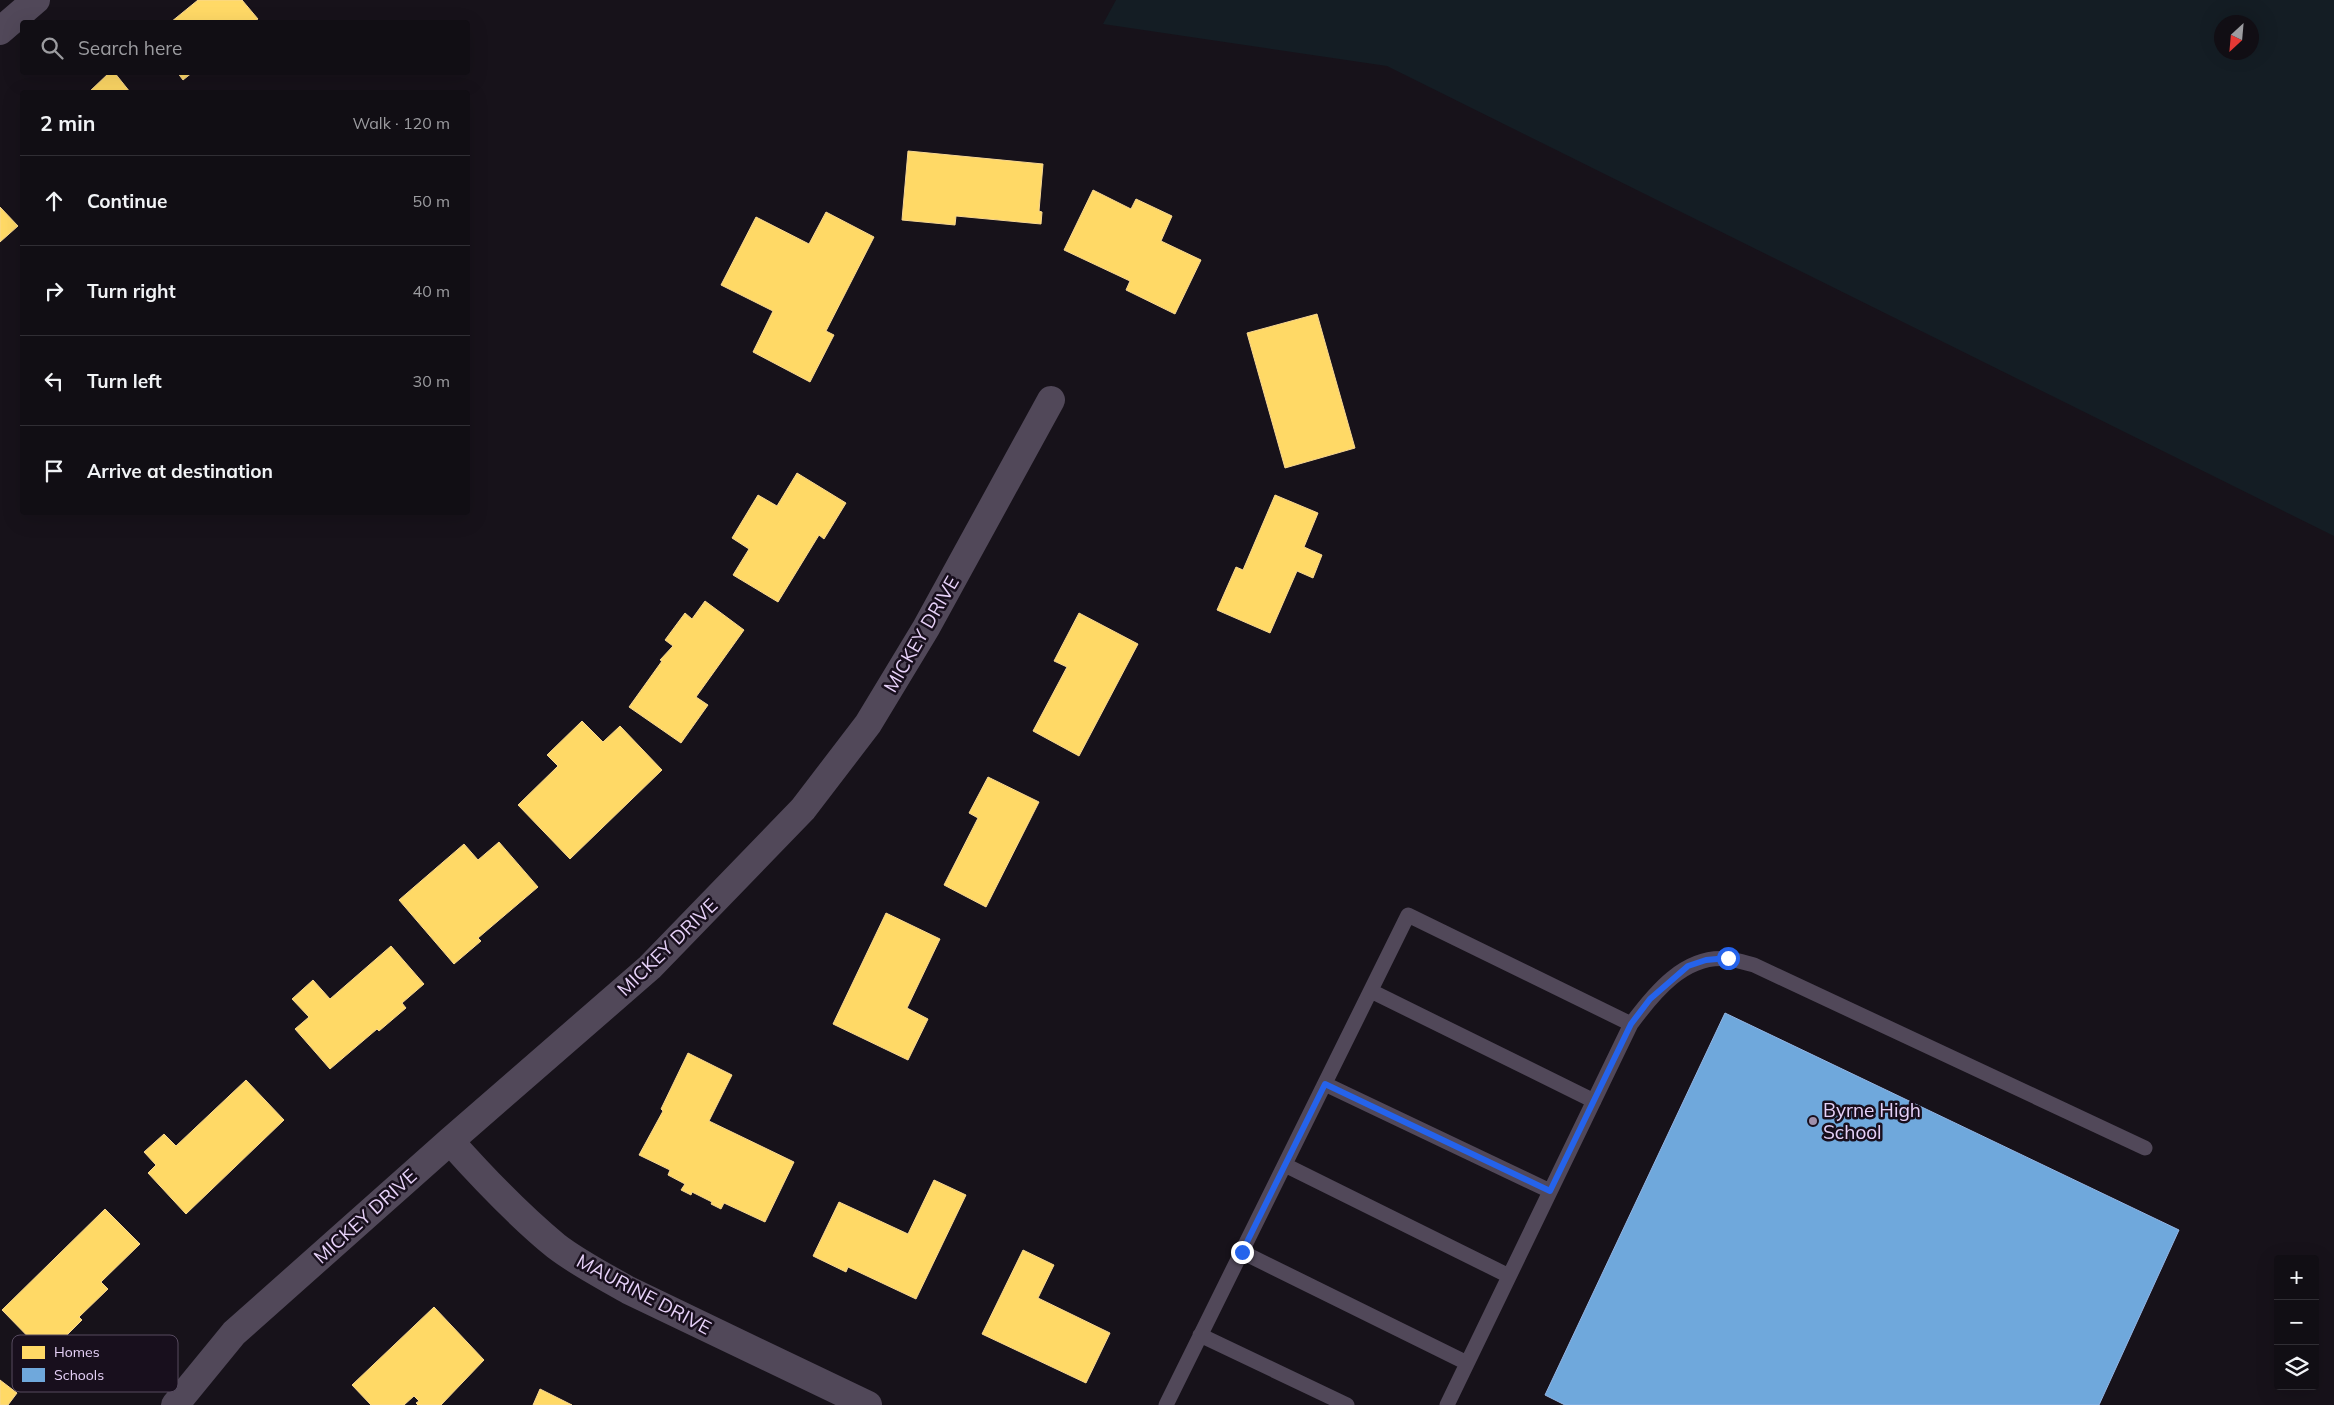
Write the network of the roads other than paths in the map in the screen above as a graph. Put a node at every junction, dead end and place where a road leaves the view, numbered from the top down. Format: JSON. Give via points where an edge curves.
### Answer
{"nodes":[{"id":1,"x":36,"y":0,"type":"edge"},
{"id":2,"x":0,"y":30,"type":"edge"},
{"id":3,"x":1051,"y":400,"type":"dead end"},
{"id":4,"x":1370,"y":992,"type":"junction"},
{"id":5,"x":1631,"y":1024,"type":"junction"},
{"id":6,"x":1325,"y":1084,"type":"junction"},
{"id":7,"x":1594,"y":1101,"type":"junction"},
{"id":8,"x":450,"y":1141,"type":"junction"},
{"id":9,"x":2145,"y":1148,"type":"dead end"},
{"id":10,"x":1285,"y":1165,"type":"junction"},
{"id":11,"x":1550,"y":1191,"type":"junction"},
{"id":12,"x":1242,"y":1252,"type":"junction"},
{"id":13,"x":1509,"y":1276,"type":"junction"},
{"id":14,"x":1200,"y":1335,"type":"junction"},
{"id":15,"x":1468,"y":1362,"type":"junction"},
{"id":16,"x":175,"y":1405,"type":"edge"},
{"id":17,"x":868,"y":1405,"type":"edge"},
{"id":18,"x":1166,"y":1405,"type":"edge"},
{"id":19,"x":1348,"y":1405,"type":"edge"},
{"id":20,"x":1447,"y":1405,"type":"edge"}],
"edges":[{"from":1,"to":2,"type":"street"},
{"from":3,"to":8,"type":"street","name":"MICKEY DRIVE","via":[[921,636],[868,724],[803,809],[650,967]]},
{"from":4,"to":5,"type":"lane","via":[[1408,915]]},
{"from":4,"to":6,"type":"lane"},
{"from":4,"to":7,"type":"lane"},
{"from":5,"to":7,"type":"lane"},
{"from":5,"to":9,"type":"lane","via":[[1650,999],[1688,966],[1728,958],[1781,976]]},
{"from":6,"to":10,"type":"lane"},
{"from":6,"to":11,"type":"lane"},
{"from":7,"to":11,"type":"lane"},
{"from":8,"to":16,"type":"street","name":"MICKEY DRIVE","via":[[234,1333]]},
{"from":8,"to":17,"type":"street","name":"MAURINE DRIVE","via":[[502,1198],[557,1246],[591,1269],[628,1290]]},
{"from":10,"to":12,"type":"lane"},
{"from":10,"to":13,"type":"lane"},
{"from":11,"to":13,"type":"lane"},
{"from":12,"to":14,"type":"lane"},
{"from":12,"to":15,"type":"lane"},
{"from":13,"to":15,"type":"lane"},
{"from":14,"to":18,"type":"lane"},
{"from":14,"to":19,"type":"lane"},
{"from":15,"to":20,"type":"lane"}]}
